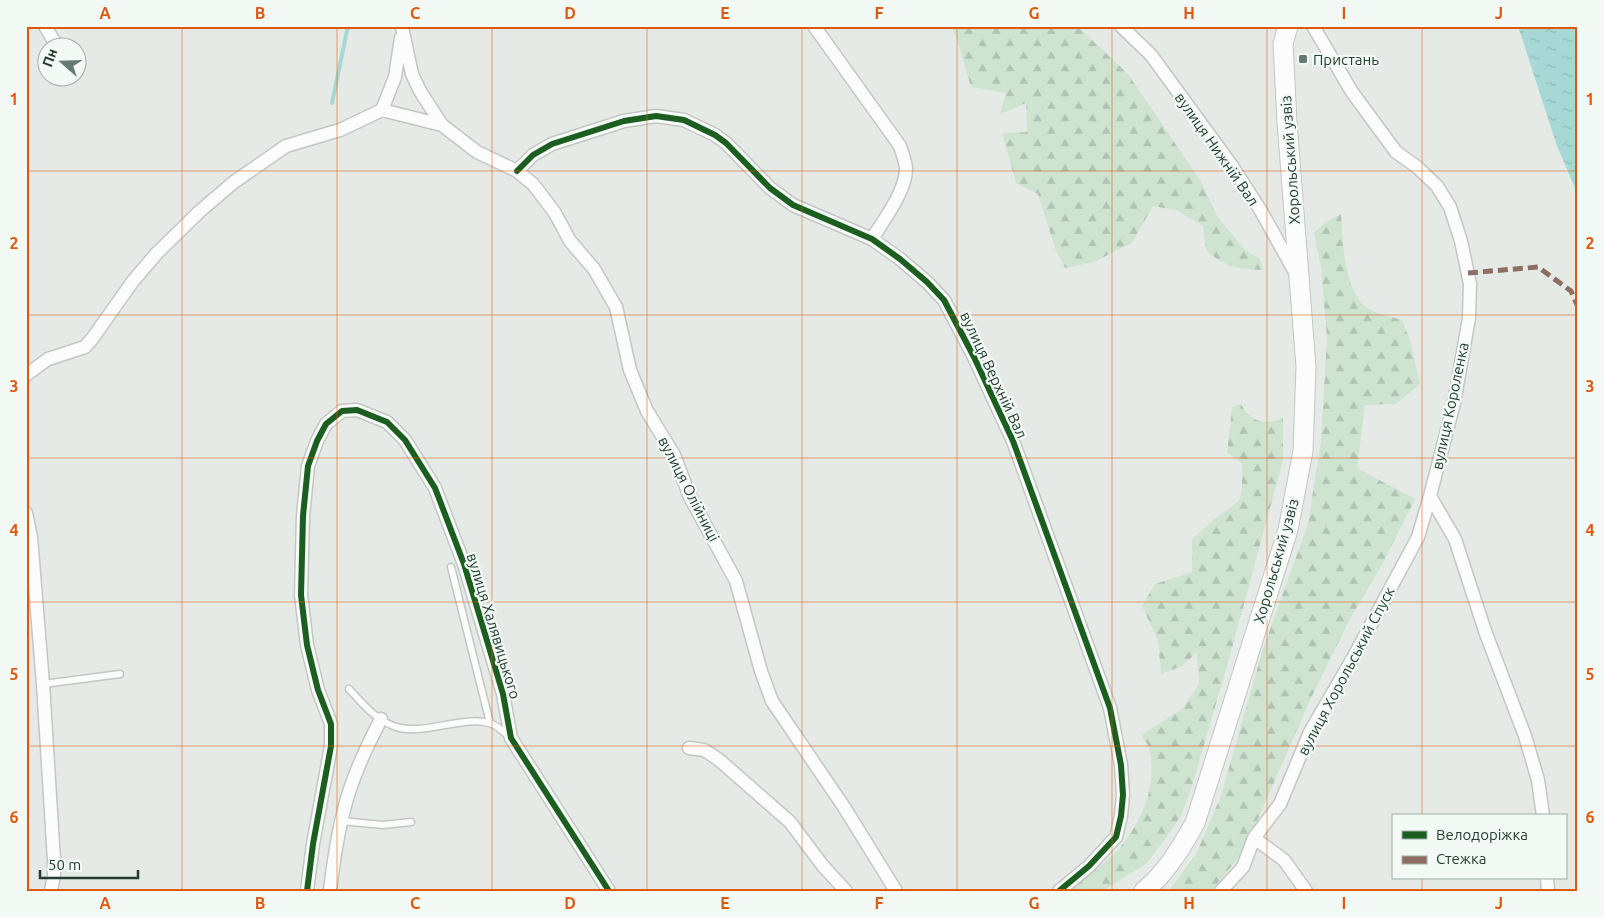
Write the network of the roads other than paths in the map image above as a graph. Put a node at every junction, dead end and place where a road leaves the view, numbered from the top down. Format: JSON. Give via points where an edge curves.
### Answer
{"nodes":[{"id":1,"x":44,"y":26,"type":"edge"},
{"id":2,"x":814,"y":26,"type":"edge"},
{"id":3,"x":1121,"y":26,"type":"edge"},
{"id":4,"x":1288,"y":26,"type":"edge"},
{"id":5,"x":1314,"y":26,"type":"edge"},
{"id":6,"x":402,"y":27,"type":"edge"},
{"id":7,"x":52,"y":38,"type":"edge"},
{"id":8,"x":382,"y":110,"type":"junction"},
{"id":9,"x":442,"y":125,"type":"junction"},
{"id":10,"x":517,"y":171,"type":"junction"},
{"id":11,"x":872,"y":239,"type":"junction"},
{"id":12,"x":1299,"y":281,"type":"junction"},
{"id":13,"x":26,"y":376,"type":"edge"},
{"id":14,"x":1430,"y":496,"type":"junction"},
{"id":15,"x":26,"y":514,"type":"edge"},
{"id":16,"x":28,"y":532,"type":"edge"},
{"id":17,"x":451,"y":568,"type":"dead end"},
{"id":18,"x":120,"y":674,"type":"dead end"},
{"id":19,"x":43,"y":684,"type":"junction"},
{"id":20,"x":348,"y":689,"type":"dead end"},
{"id":21,"x":380,"y":719,"type":"junction"},
{"id":22,"x":490,"y":723,"type":"junction"},
{"id":23,"x":511,"y":738,"type":"junction"},
{"id":24,"x":689,"y":748,"type":"dead end"},
{"id":25,"x":1543,"y":814,"type":"edge"},
{"id":26,"x":341,"y":821,"type":"junction"},
{"id":27,"x":411,"y":822,"type":"dead end"},
{"id":28,"x":1254,"y":838,"type":"junction"},
{"id":29,"x":51,"y":891,"type":"edge"},
{"id":30,"x":307,"y":891,"type":"edge"},
{"id":31,"x":330,"y":891,"type":"edge"},
{"id":32,"x":609,"y":891,"type":"edge"},
{"id":33,"x":846,"y":891,"type":"edge"},
{"id":34,"x":896,"y":891,"type":"edge"},
{"id":35,"x":1059,"y":891,"type":"edge"},
{"id":36,"x":1144,"y":891,"type":"edge"},
{"id":37,"x":1221,"y":891,"type":"edge"},
{"id":38,"x":1306,"y":891,"type":"edge"}],
"edges":[{"from":1,"to":7,"type":"street"},
{"from":2,"to":11,"type":"street","via":[[900,146],[906,169],[904,181]]},
{"from":3,"to":12,"type":"street","name":"вулиця Нижній Вал","via":[[1151,55],[1232,166],[1286,253]]},
{"from":4,"to":12,"type":"main road","name":"Хорольський узвіз","via":[[1283,44],[1284,80]]},
{"from":5,"to":14,"type":"street","name":"вулиця Короленка","via":[[1352,92],[1396,152],[1437,186],[1450,207],[1461,241],[1470,284],[1469,318],[1454,403]]},
{"from":6,"to":8,"type":"street","via":[[395,77]]},
{"from":6,"to":9,"type":"street","via":[[412,74]]},
{"from":8,"to":9,"type":"street"},
{"from":8,"to":13,"type":"street","via":[[340,130],[286,146],[234,182],[157,252],[85,347],[48,359]]},
{"from":9,"to":10,"type":"street","name":"вулиця Олійниці","via":[[477,152]]},
{"from":10,"to":11,"type":"street","name":"вулиця Верхній Вал","via":[[533,155],[552,144],[624,121],[656,116],[684,120],[726,143],[770,188],[793,205]]},
{"from":10,"to":34,"type":"street","name":"вулиця Олійниці","via":[[533,184],[555,213],[570,241],[594,269],[616,306],[630,370],[647,411],[674,455],[690,497],[736,581],[772,701]]},
{"from":11,"to":35,"type":"street","name":"вулиця Верхній Вал","via":[[900,258],[944,300],[974,357],[1013,442],[1110,708],[1122,765],[1121,816],[1116,837]]},
{"from":12,"to":36,"type":"main road","name":"Хорольський узвіз","via":[[1306,367],[1303,451],[1288,530],[1195,823],[1182,847]]},
{"from":14,"to":25,"type":"street","via":[[1455,538],[1485,631],[1525,736],[1538,780]]},
{"from":14,"to":28,"type":"street","name":"вулиця Хорольський Спуск","via":[[1418,537],[1354,658],[1310,732],[1280,804]]},
{"from":15,"to":16,"type":"street"},
{"from":16,"to":19,"type":"street"},
{"from":17,"to":22,"type":"lane"},
{"from":18,"to":19,"type":"lane"},
{"from":19,"to":29,"type":"street","via":[[54,860]]},
{"from":20,"to":21,"type":"lane"},
{"from":21,"to":22,"type":"lane","via":[[400,728],[424,729],[440,725]]},
{"from":21,"to":26,"type":"street","via":[[350,789]]},
{"from":22,"to":23,"type":"lane"},
{"from":23,"to":30,"type":"street","name":"вулиця Халявицького","via":[[503,694],[470,582],[435,488],[405,440],[387,422],[358,410],[342,411],[326,424],[317,441],[308,466],[303,516],[301,595],[307,645],[318,690],[331,724],[331,746]]},
{"from":23,"to":32,"type":"street","name":"вулиця Халявицького"},
{"from":24,"to":33,"type":"street","via":[[704,750],[718,759],[790,822]]},
{"from":26,"to":27,"type":"lane"},
{"from":26,"to":31,"type":"street"},
{"from":28,"to":37,"type":"street","name":"вулиця Хорольський Спуск","via":[[1243,867]]},
{"from":28,"to":38,"type":"street","via":[[1284,860]]}]}
